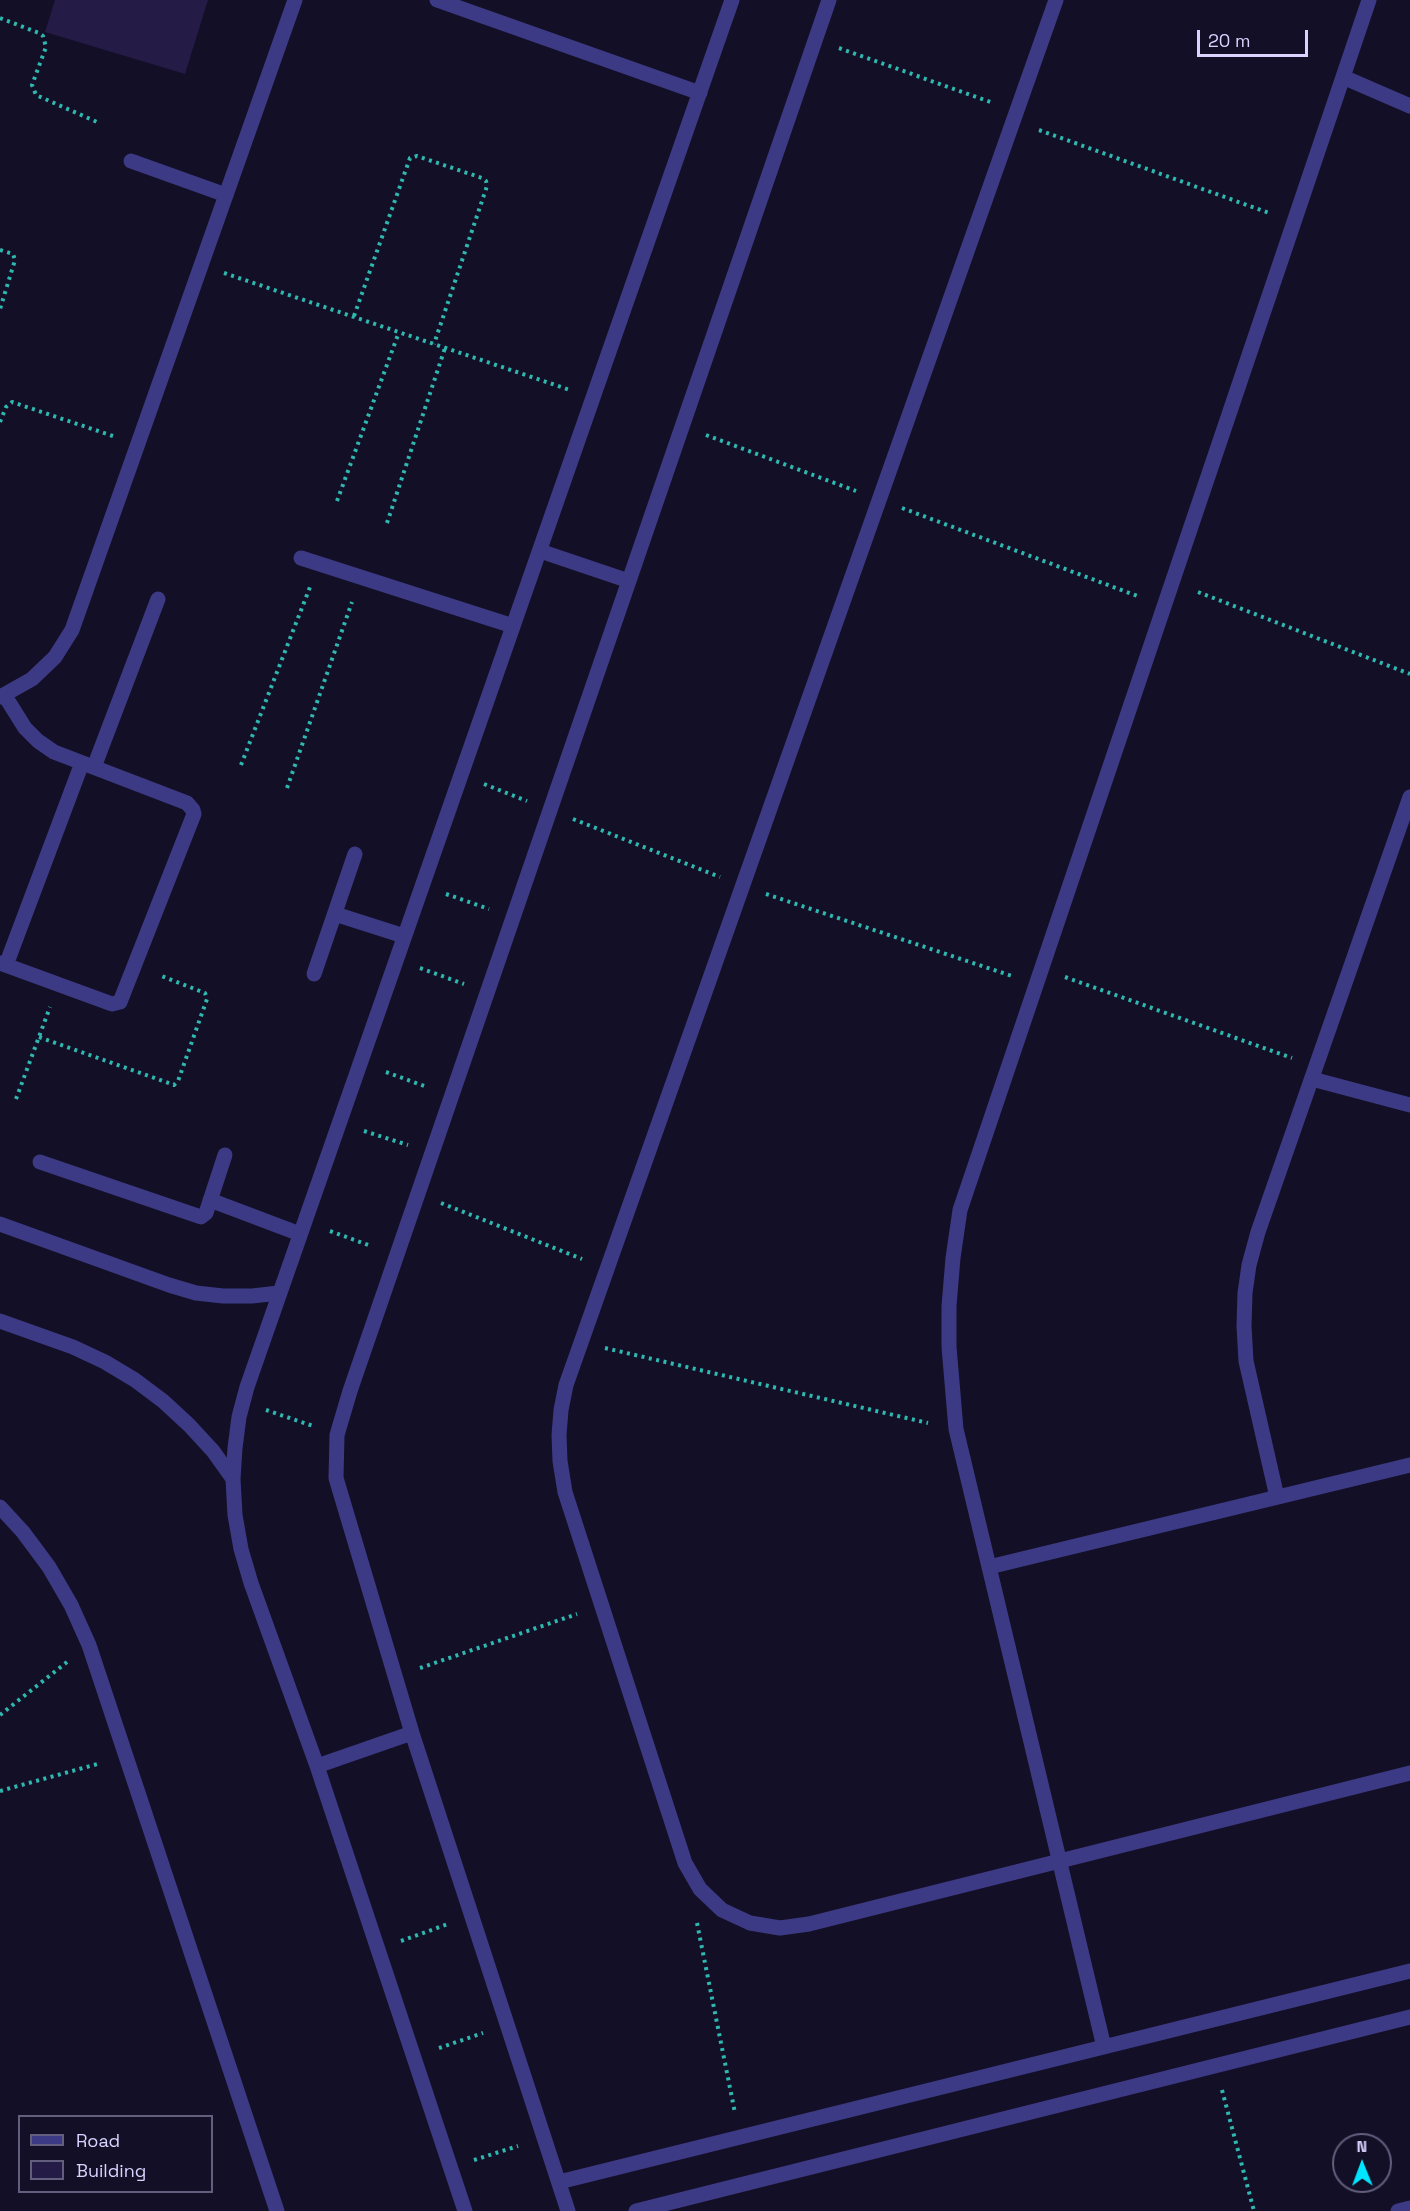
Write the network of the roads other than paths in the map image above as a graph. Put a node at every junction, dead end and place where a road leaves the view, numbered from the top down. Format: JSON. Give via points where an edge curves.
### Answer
{"nodes":[{"id":1,"x":295,"y":0,"type":"edge"},
{"id":2,"x":437,"y":0,"type":"edge"},
{"id":3,"x":732,"y":0,"type":"edge"},
{"id":4,"x":829,"y":0,"type":"edge"},
{"id":5,"x":1056,"y":0,"type":"edge"},
{"id":6,"x":1369,"y":0,"type":"edge"},
{"id":7,"x":1343,"y":77,"type":"junction"},
{"id":8,"x":700,"y":93,"type":"junction"},
{"id":9,"x":1410,"y":106,"type":"edge"},
{"id":10,"x":131,"y":161,"type":"dead end"},
{"id":11,"x":226,"y":195,"type":"junction"},
{"id":12,"x":540,"y":551,"type":"junction"},
{"id":13,"x":301,"y":558,"type":"dead end"},
{"id":14,"x":629,"y":581,"type":"junction"},
{"id":15,"x":158,"y":599,"type":"dead end"},
{"id":16,"x":513,"y":626,"type":"junction"},
{"id":17,"x":2,"y":697,"type":"edge"},
{"id":18,"x":88,"y":765,"type":"junction"},
{"id":19,"x":1410,"y":797,"type":"edge"},
{"id":20,"x":356,"y":854,"type":"dead end"},
{"id":21,"x":335,"y":914,"type":"junction"},
{"id":22,"x":404,"y":936,"type":"junction"},
{"id":23,"x":3,"y":964,"type":"edge"},
{"id":24,"x":314,"y":974,"type":"dead end"},
{"id":25,"x":1314,"y":1072,"type":"junction"},
{"id":26,"x":1410,"y":1105,"type":"edge"},
{"id":27,"x":225,"y":1155,"type":"dead end"},
{"id":28,"x":40,"y":1162,"type":"dead end"},
{"id":29,"x":210,"y":1200,"type":"junction"},
{"id":30,"x":0,"y":1224,"type":"edge"},
{"id":31,"x":302,"y":1228,"type":"junction"},
{"id":32,"x":279,"y":1293,"type":"junction"},
{"id":33,"x":0,"y":1321,"type":"edge"},
{"id":34,"x":1410,"y":1465,"type":"edge"},
{"id":35,"x":233,"y":1479,"type":"junction"},
{"id":36,"x":1277,"y":1497,"type":"junction"},
{"id":37,"x":0,"y":1507,"type":"edge"},
{"id":38,"x":989,"y":1567,"type":"junction"},
{"id":39,"x":412,"y":1733,"type":"junction"},
{"id":40,"x":317,"y":1766,"type":"junction"},
{"id":41,"x":1410,"y":1773,"type":"edge"},
{"id":42,"x":1059,"y":1860,"type":"junction"},
{"id":43,"x":1410,"y":1971,"type":"edge"},
{"id":44,"x":1410,"y":2017,"type":"edge"},
{"id":45,"x":1104,"y":2047,"type":"junction"},
{"id":46,"x":559,"y":2182,"type":"junction"},
{"id":47,"x":1410,"y":2208,"type":"edge"},
{"id":48,"x":277,"y":2211,"type":"edge"},
{"id":49,"x":465,"y":2211,"type":"edge"},
{"id":50,"x":568,"y":2211,"type":"edge"},
{"id":51,"x":636,"y":2211,"type":"edge"},
{"id":52,"x":1398,"y":2211,"type":"edge"}],
"edges":[{"from":1,"to":11,"type":"street"},
{"from":2,"to":8,"type":"street"},
{"from":3,"to":8,"type":"street"},
{"from":4,"to":14,"type":"street"},
{"from":5,"to":42,"type":"street","via":[[566,1385],[561,1410],[560,1461],[565,1492],[685,1863],[700,1889],[722,1910],[750,1923],[780,1928],[810,1924]]},
{"from":6,"to":7,"type":"street"},
{"from":7,"to":9,"type":"street"},
{"from":7,"to":38,"type":"street","via":[[960,1210],[949,1306],[952,1389],[956,1429]]},
{"from":8,"to":12,"type":"street"},
{"from":10,"to":11,"type":"street"},
{"from":11,"to":17,"type":"street","via":[[72,630],[55,657],[33,679]]},
{"from":12,"to":14,"type":"street"},
{"from":12,"to":16,"type":"street"},
{"from":13,"to":16,"type":"street"},
{"from":14,"to":39,"type":"street","via":[[337,1435],[336,1478]]},
{"from":15,"to":18,"type":"street"},
{"from":16,"to":22,"type":"street"},
{"from":17,"to":18,"type":"street","via":[[38,741]]},
{"from":18,"to":23,"type":"street"},
{"from":18,"to":23,"type":"street","via":[[187,803],[193,810],[194,818],[123,999],[111,1004]]},
{"from":19,"to":25,"type":"street"},
{"from":20,"to":21,"type":"street"},
{"from":21,"to":22,"type":"street"},
{"from":21,"to":24,"type":"street"},
{"from":22,"to":31,"type":"street"},
{"from":25,"to":26,"type":"street"},
{"from":25,"to":36,"type":"street","via":[[1258,1232],[1245,1293],[1246,1361]]},
{"from":27,"to":29,"type":"street"},
{"from":28,"to":29,"type":"street","via":[[201,1217]]},
{"from":29,"to":31,"type":"street"},
{"from":30,"to":32,"type":"street","via":[[196,1293]]},
{"from":31,"to":32,"type":"street"},
{"from":32,"to":35,"type":"street","via":[[243,1402]]},
{"from":33,"to":35,"type":"street","via":[[73,1347],[135,1380],[189,1425]]},
{"from":34,"to":36,"type":"street"},
{"from":35,"to":40,"type":"street","via":[[237,1526],[251,1583]]},
{"from":36,"to":38,"type":"street"},
{"from":37,"to":48,"type":"street","via":[[48,1567],[89,1645]]},
{"from":38,"to":42,"type":"street"},
{"from":39,"to":40,"type":"street"},
{"from":39,"to":46,"type":"street"},
{"from":40,"to":49,"type":"street"},
{"from":41,"to":42,"type":"street"},
{"from":42,"to":45,"type":"street"},
{"from":43,"to":45,"type":"street"},
{"from":44,"to":51,"type":"street"},
{"from":45,"to":46,"type":"street"},
{"from":46,"to":50,"type":"street"},
{"from":47,"to":52,"type":"street"}]}
